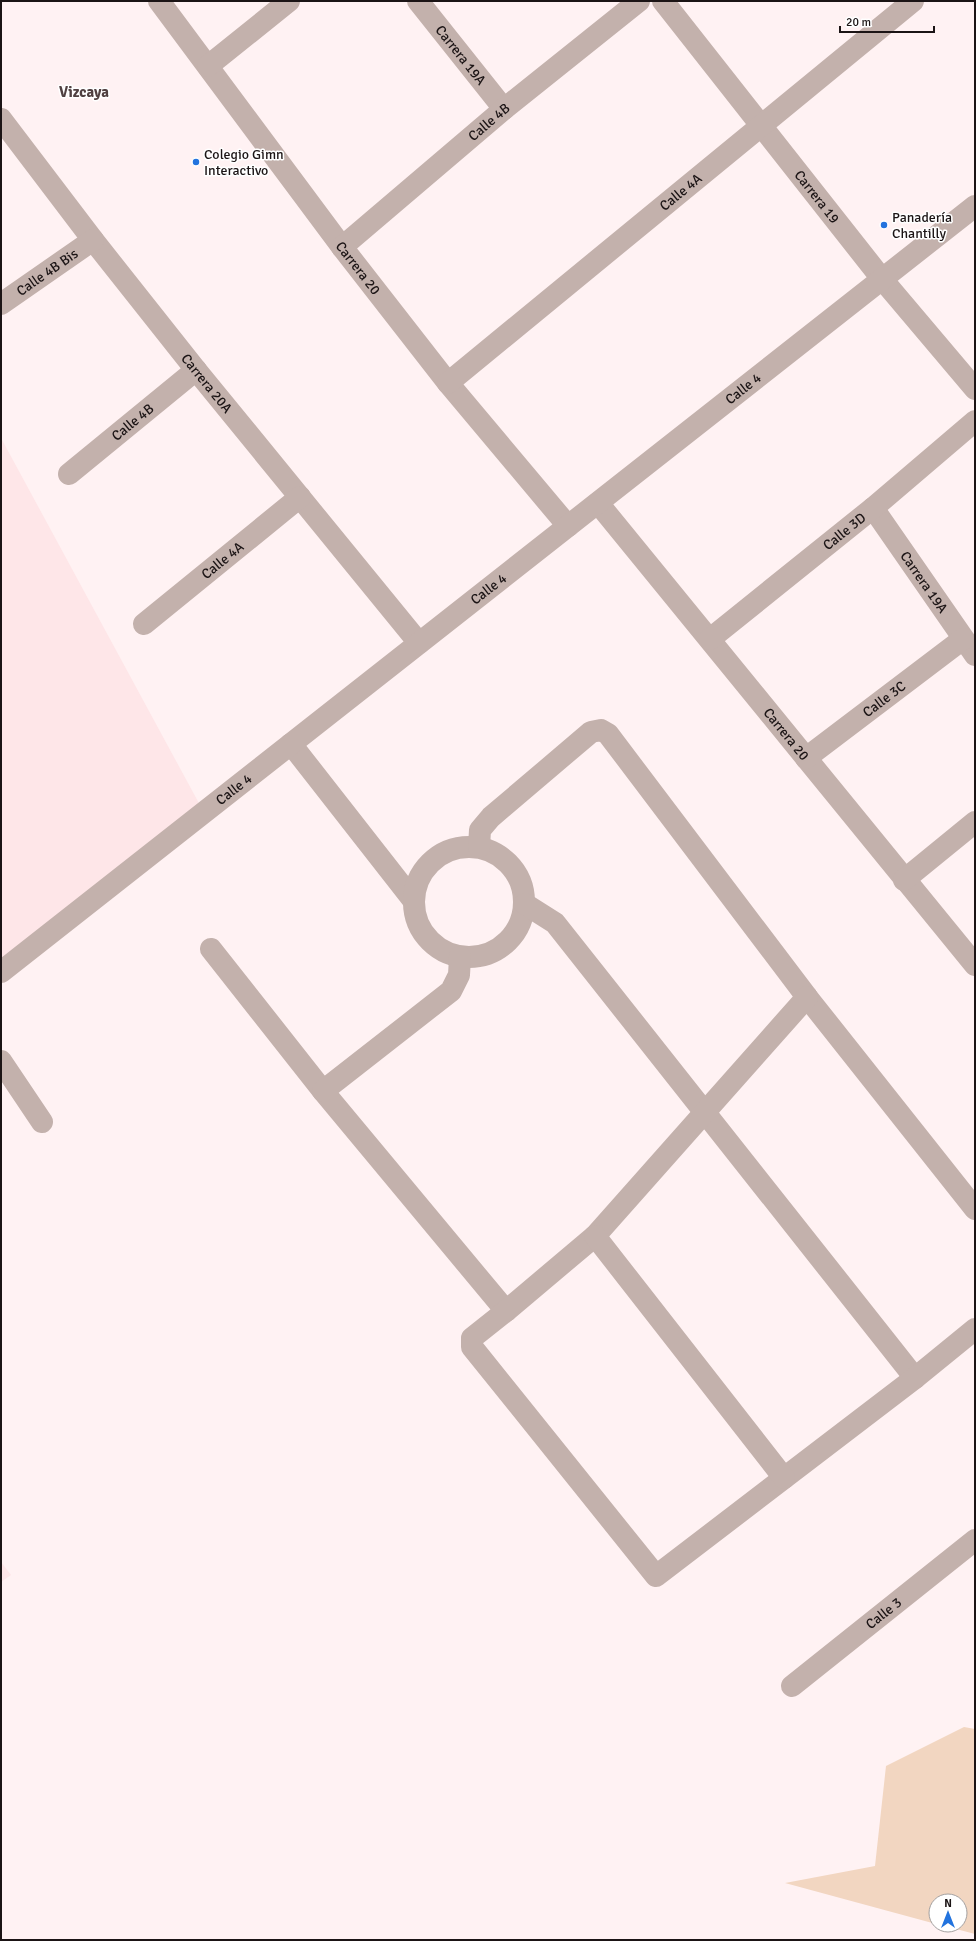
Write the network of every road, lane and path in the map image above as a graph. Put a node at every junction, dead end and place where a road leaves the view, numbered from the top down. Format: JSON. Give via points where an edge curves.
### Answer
{"nodes":[{"id":1,"x":160,"y":1,"type":"edge"},
{"id":2,"x":289,"y":1,"type":"edge"},
{"id":3,"x":418,"y":1,"type":"edge"},
{"id":4,"x":639,"y":1,"type":"edge"},
{"id":5,"x":664,"y":1,"type":"edge"},
{"id":6,"x":913,"y":1,"type":"edge"},
{"id":7,"x":208,"y":66,"type":"junction"},
{"id":8,"x":504,"y":109,"type":"junction"},
{"id":9,"x":1,"y":119,"type":"edge"},
{"id":10,"x":762,"y":126,"type":"junction"},
{"id":11,"x":975,"y":206,"type":"edge"},
{"id":12,"x":93,"y":240,"type":"junction"},
{"id":13,"x":342,"y":247,"type":"junction"},
{"id":14,"x":882,"y":279,"type":"junction"},
{"id":15,"x":1,"y":304,"type":"edge"},
{"id":16,"x":196,"y":370,"type":"junction"},
{"id":17,"x":448,"y":383,"type":"junction"},
{"id":18,"x":975,"y":389,"type":"edge"},
{"id":19,"x":975,"y":421,"type":"edge"},
{"id":20,"x":69,"y":474,"type":"dead end"},
{"id":21,"x":300,"y":497,"type":"junction"},
{"id":22,"x":598,"y":503,"type":"junction"},
{"id":23,"x":873,"y":508,"type":"junction"},
{"id":24,"x":568,"y":526,"type":"junction"},
{"id":25,"x":144,"y":624,"type":"dead end"},
{"id":26,"x":710,"y":639,"type":"junction"},
{"id":27,"x":419,"y":643,"type":"junction"},
{"id":28,"x":969,"y":647,"type":"edge"},
{"id":29,"x":291,"y":744,"type":"junction"},
{"id":30,"x":806,"y":758,"type":"junction"},
{"id":31,"x":975,"y":822,"type":"edge"},
{"id":32,"x":479,"y":847,"type":"junction"},
{"id":33,"x":904,"y":880,"type":"junction"},
{"id":34,"x":413,"y":900,"type":"junction"},
{"id":35,"x":525,"y":904,"type":"junction"},
{"id":36,"x":211,"y":949,"type":"dead end"},
{"id":37,"x":460,"y":957,"type":"junction"},
{"id":38,"x":975,"y":965,"type":"edge"},
{"id":39,"x":1,"y":972,"type":"edge"},
{"id":40,"x":807,"y":997,"type":"junction"},
{"id":41,"x":1,"y":1061,"type":"edge"},
{"id":42,"x":324,"y":1091,"type":"junction"},
{"id":43,"x":704,"y":1112,"type":"junction"},
{"id":44,"x":42,"y":1122,"type":"dead end"},
{"id":45,"x":975,"y":1209,"type":"edge"},
{"id":46,"x":595,"y":1236,"type":"junction"},
{"id":47,"x":506,"y":1311,"type":"junction"},
{"id":48,"x":975,"y":1329,"type":"edge"},
{"id":49,"x":915,"y":1378,"type":"junction"},
{"id":50,"x":784,"y":1478,"type":"junction"},
{"id":51,"x":975,"y":1540,"type":"edge"},
{"id":52,"x":792,"y":1686,"type":"dead end"}],
"edges":[{"from":1,"to":7,"type":"street","name":"Carrera 20"},
{"from":2,"to":7,"type":"street"},
{"from":3,"to":8,"type":"street","name":"Carrera 19A"},
{"from":4,"to":8,"type":"street","name":"Calle 4B"},
{"from":5,"to":10,"type":"street","name":"Carrera 19"},
{"from":6,"to":10,"type":"street","name":"Calle 4A"},
{"from":7,"to":13,"type":"street","name":"Carrera 20"},
{"from":8,"to":13,"type":"street","name":"Calle 4B"},
{"from":9,"to":12,"type":"street","name":"Carrera 20A"},
{"from":10,"to":14,"type":"street","name":"Carrera 19"},
{"from":10,"to":17,"type":"street","name":"Calle 4A"},
{"from":11,"to":14,"type":"street","name":"Calle 4"},
{"from":12,"to":15,"type":"street","name":"Calle 4B Bis"},
{"from":12,"to":16,"type":"street","name":"Carrera 20A"},
{"from":13,"to":17,"type":"street","name":"Carrera 20"},
{"from":14,"to":18,"type":"street","name":"Carrera 19"},
{"from":14,"to":22,"type":"street","name":"Calle 4"},
{"from":16,"to":20,"type":"street","name":"Calle 4B"},
{"from":16,"to":21,"type":"street","name":"Carrera 20A"},
{"from":17,"to":24,"type":"street","name":"Carrera 20"},
{"from":19,"to":23,"type":"street","name":"Calle 3D"},
{"from":21,"to":25,"type":"street","name":"Calle 4A"},
{"from":21,"to":27,"type":"street","name":"Carrera 20A"},
{"from":22,"to":24,"type":"street","name":"Calle 4"},
{"from":22,"to":26,"type":"street","name":"Carrera 20"},
{"from":23,"to":26,"type":"street","name":"Calle 3D"},
{"from":23,"to":28,"type":"street","name":"Carrera 19A"},
{"from":24,"to":27,"type":"street","name":"Calle 4"},
{"from":26,"to":30,"type":"street","name":"Carrera 20"},
{"from":27,"to":29,"type":"street","name":"Calle 4"},
{"from":28,"to":30,"type":"street","name":"Calle 3C"},
{"from":29,"to":34,"type":"street"},
{"from":29,"to":39,"type":"street","name":"Calle 4"},
{"from":30,"to":33,"type":"street","name":"Carrera 20"},
{"from":31,"to":33,"type":"street"},
{"from":32,"to":34,"type":"street","via":[[463,847],[448,851],[434,859],[423,871],[416,885]]},
{"from":32,"to":35,"type":"street","via":[[494,852],[507,861],[517,873],[524,888]]},
{"from":32,"to":40,"type":"street","via":[[480,830],[491,817],[591,732],[601,730],[613,740]]},
{"from":33,"to":38,"type":"street","name":"Carrera 20"},
{"from":34,"to":37,"type":"street","via":[[418,923],[432,943],[445,952]]},
{"from":35,"to":37,"type":"street","via":[[516,933],[505,945],[491,953],[476,957]]},
{"from":35,"to":43,"type":"street","via":[[555,923]]},
{"from":36,"to":42,"type":"street"},
{"from":37,"to":42,"type":"street","via":[[459,975],[451,991]]},
{"from":40,"to":43,"type":"street"},
{"from":40,"to":45,"type":"street"},
{"from":41,"to":44,"type":"street"},
{"from":42,"to":47,"type":"street"},
{"from":43,"to":46,"type":"street"},
{"from":43,"to":49,"type":"street"},
{"from":46,"to":47,"type":"street"},
{"from":46,"to":50,"type":"street"},
{"from":47,"to":50,"type":"street","via":[[472,1338],[472,1347],[656,1576]]},
{"from":48,"to":49,"type":"street"},
{"from":49,"to":50,"type":"street"},
{"from":51,"to":52,"type":"street","name":"Calle 3"}]}
